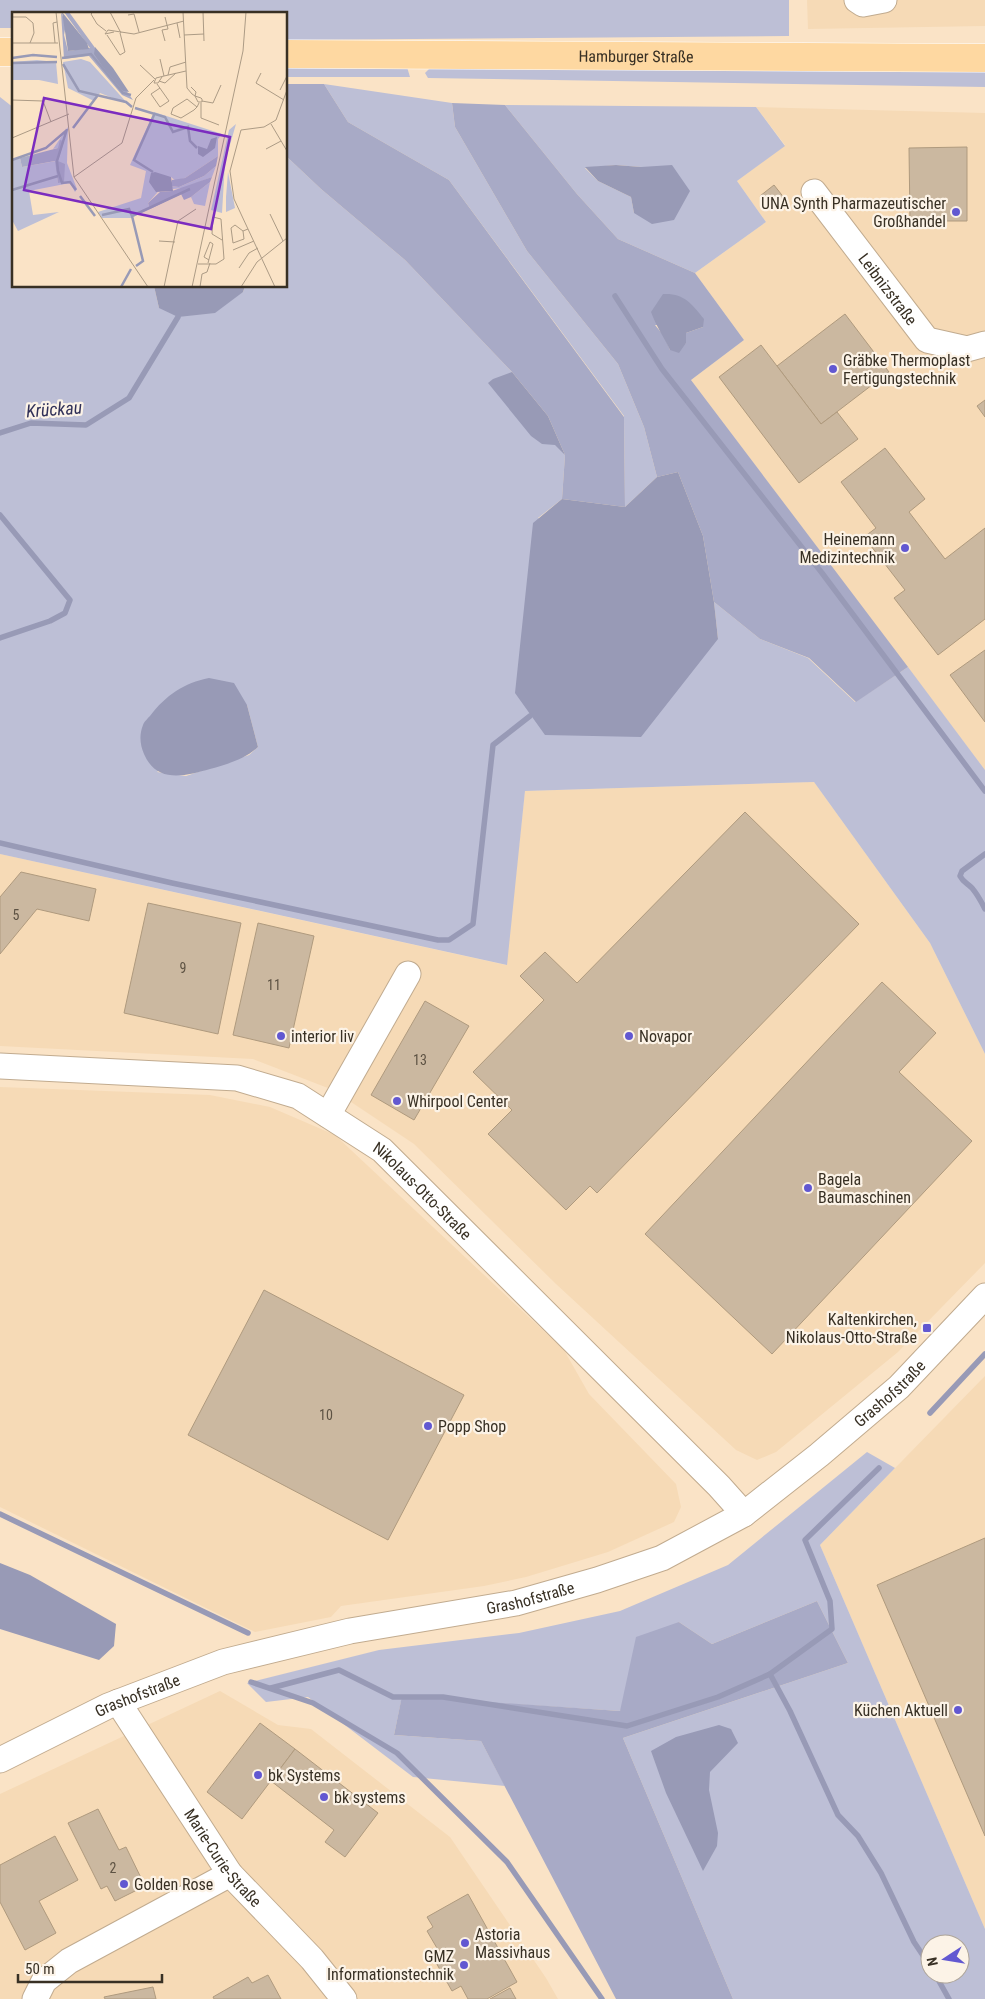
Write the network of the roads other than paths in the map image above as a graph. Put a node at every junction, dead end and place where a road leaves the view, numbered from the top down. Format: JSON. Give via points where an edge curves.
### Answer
{"nodes":[{"id":1,"x":857,"y":0,"type":"edge"},
{"id":2,"x":884,"y":0,"type":"edge"},
{"id":3,"x":288,"y":54,"type":"edge"},
{"id":4,"x":985,"y":58,"type":"edge"},
{"id":5,"x":814,"y":192,"type":"dead end"},
{"id":6,"x":985,"y":344,"type":"edge"},
{"id":7,"x":408,"y":974,"type":"dead end"},
{"id":8,"x":0,"y":1066,"type":"edge"},
{"id":9,"x":328,"y":1114,"type":"junction"},
{"id":10,"x":985,"y":1296,"type":"edge"},
{"id":11,"x":744,"y":1514,"type":"junction"},
{"id":12,"x":118,"y":1702,"type":"junction"},
{"id":13,"x":0,"y":1760,"type":"edge"},
{"id":14,"x":230,"y":1874,"type":"junction"},
{"id":15,"x":36,"y":1999,"type":"edge"},
{"id":16,"x":344,"y":1999,"type":"edge"}],
"edges":[{"from":1,"to":2,"type":"street","via":[[863,4]]},
{"from":3,"to":4,"type":"main road","name":"Hamburger Straße"},
{"from":5,"to":6,"type":"street","name":"Leibnizstraße","via":[[927,340],[967,349]]},
{"from":7,"to":9,"type":"street"},
{"from":8,"to":9,"type":"street","name":"Nikolaus-Otto-Straße","via":[[237,1078],[298,1096]]},
{"from":9,"to":11,"type":"street","name":"Nikolaus-Otto-Straße","via":[[382,1150]]},
{"from":10,"to":11,"type":"street","name":"Grashofstraße","via":[[898,1387]]},
{"from":11,"to":12,"type":"street","name":"Grashofstraße","via":[[662,1558],[597,1580],[516,1603],[350,1631],[223,1662]]},
{"from":12,"to":13,"type":"street","name":"Grashofstraße"},
{"from":12,"to":14,"type":"street","name":"Marie-Curie-Straße"},
{"from":14,"to":15,"type":"street","via":[[69,1961],[44,1981]]},
{"from":14,"to":16,"type":"street","name":"Marie-Curie-Straße","via":[[312,1959]]}]}
